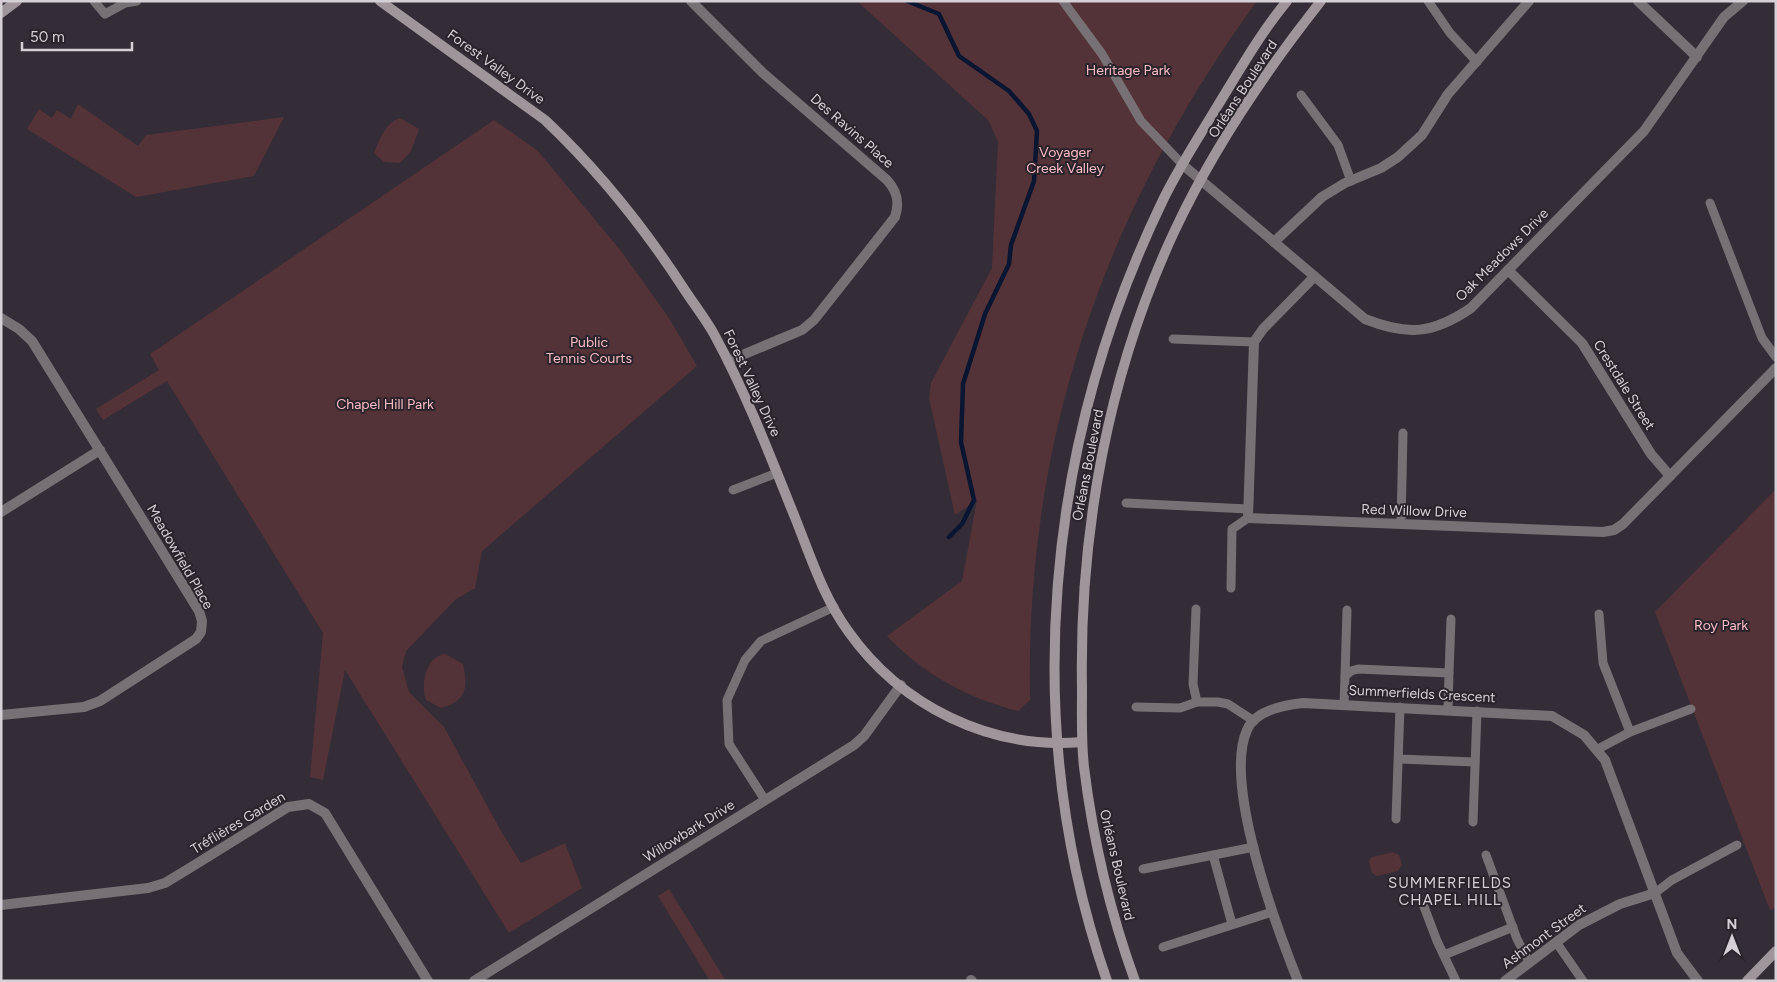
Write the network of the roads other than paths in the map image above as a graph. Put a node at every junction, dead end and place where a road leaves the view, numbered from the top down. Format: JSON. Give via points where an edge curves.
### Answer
{"nodes":[{"id":1,"x":94,"y":1,"type":"edge"},
{"id":2,"x":137,"y":1,"type":"edge"},
{"id":3,"x":380,"y":1,"type":"edge"},
{"id":4,"x":691,"y":1,"type":"edge"},
{"id":5,"x":1063,"y":1,"type":"edge"},
{"id":6,"x":1286,"y":1,"type":"edge"},
{"id":7,"x":1321,"y":1,"type":"edge"},
{"id":8,"x":1428,"y":1,"type":"edge"},
{"id":9,"x":1529,"y":1,"type":"edge"},
{"id":10,"x":1638,"y":1,"type":"edge"},
{"id":11,"x":1743,"y":1,"type":"edge"},
{"id":12,"x":1697,"y":57,"type":"junction"},
{"id":13,"x":1477,"y":62,"type":"junction"},
{"id":14,"x":1301,"y":94,"type":"dead end"},
{"id":15,"x":1183,"y":165,"type":"junction"},
{"id":16,"x":1202,"y":179,"type":"junction"},
{"id":17,"x":1351,"y":181,"type":"junction"},
{"id":18,"x":1710,"y":203,"type":"dead end"},
{"id":19,"x":1274,"y":242,"type":"junction"},
{"id":20,"x":1508,"y":270,"type":"junction"},
{"id":21,"x":1314,"y":277,"type":"junction"},
{"id":22,"x":1,"y":318,"type":"edge"},
{"id":23,"x":1173,"y":339,"type":"dead end"},
{"id":24,"x":1254,"y":342,"type":"junction"},
{"id":25,"x":1776,"y":358,"type":"edge"},
{"id":26,"x":728,"y":360,"type":"junction"},
{"id":27,"x":1776,"y":368,"type":"edge"},
{"id":28,"x":1403,"y":433,"type":"dead end"},
{"id":29,"x":100,"y":450,"type":"junction"},
{"id":30,"x":777,"y":473,"type":"junction"},
{"id":31,"x":1670,"y":476,"type":"junction"},
{"id":32,"x":733,"y":490,"type":"dead end"},
{"id":33,"x":1126,"y":503,"type":"dead end"},
{"id":34,"x":1,"y":512,"type":"edge"},
{"id":35,"x":1248,"y":513,"type":"junction"},
{"id":36,"x":1401,"y":524,"type":"junction"},
{"id":37,"x":1231,"y":588,"type":"dead end"},
{"id":38,"x":834,"y":607,"type":"junction"},
{"id":39,"x":1196,"y":609,"type":"dead end"},
{"id":40,"x":1347,"y":610,"type":"dead end"},
{"id":41,"x":1599,"y":614,"type":"dead end"},
{"id":42,"x":1451,"y":619,"type":"dead end"},
{"id":43,"x":1449,"y":673,"type":"junction"},
{"id":44,"x":1345,"y":676,"type":"junction"},
{"id":45,"x":901,"y":686,"type":"junction"},
{"id":46,"x":1197,"y":702,"type":"junction"},
{"id":47,"x":1344,"y":704,"type":"junction"},
{"id":48,"x":1136,"y":707,"type":"dead end"},
{"id":49,"x":1400,"y":707,"type":"junction"},
{"id":50,"x":1691,"y":709,"type":"dead end"},
{"id":51,"x":1448,"y":710,"type":"junction"},
{"id":52,"x":1477,"y":711,"type":"junction"},
{"id":53,"x":1,"y":715,"type":"edge"},
{"id":54,"x":1254,"y":721,"type":"junction"},
{"id":55,"x":1630,"y":732,"type":"junction"},
{"id":56,"x":1082,"y":742,"type":"junction"},
{"id":57,"x":1056,"y":744,"type":"junction"},
{"id":58,"x":1598,"y":749,"type":"junction"},
{"id":59,"x":1399,"y":759,"type":"junction"},
{"id":60,"x":1475,"y":762,"type":"junction"},
{"id":61,"x":765,"y":800,"type":"junction"},
{"id":62,"x":1396,"y":819,"type":"dead end"},
{"id":63,"x":1473,"y":822,"type":"dead end"},
{"id":64,"x":1737,"y":845,"type":"dead end"},
{"id":65,"x":1254,"y":847,"type":"junction"},
{"id":66,"x":1213,"y":855,"type":"junction"},
{"id":67,"x":1486,"y":855,"type":"dead end"},
{"id":68,"x":1143,"y":869,"type":"dead end"},
{"id":69,"x":1655,"y":893,"type":"junction"},
{"id":70,"x":1422,"y":904,"type":"dead end"},
{"id":71,"x":1,"y":905,"type":"edge"},
{"id":72,"x":1272,"y":912,"type":"junction"},
{"id":73,"x":1232,"y":924,"type":"junction"},
{"id":74,"x":1513,"y":927,"type":"junction"},
{"id":75,"x":1556,"y":942,"type":"junction"},
{"id":76,"x":1163,"y":947,"type":"dead end"},
{"id":77,"x":1776,"y":951,"type":"edge"},
{"id":78,"x":1444,"y":955,"type":"junction"},
{"id":79,"x":1529,"y":962,"type":"junction"},
{"id":80,"x":428,"y":981,"type":"edge"},
{"id":81,"x":474,"y":981,"type":"edge"},
{"id":82,"x":1107,"y":981,"type":"edge"},
{"id":83,"x":1135,"y":981,"type":"edge"},
{"id":84,"x":1298,"y":981,"type":"edge"},
{"id":85,"x":1456,"y":981,"type":"edge"},
{"id":86,"x":1505,"y":981,"type":"edge"},
{"id":87,"x":1583,"y":981,"type":"edge"},
{"id":88,"x":1698,"y":981,"type":"edge"},
{"id":89,"x":1747,"y":981,"type":"edge"}],
"edges":[{"from":1,"to":2,"type":"lane","via":[[105,14],[125,3]]},
{"from":3,"to":26,"type":"main road","name":"Forest Valley Drive","via":[[522,103],[566,140],[645,232]]},
{"from":4,"to":26,"type":"street","name":"Des Ravins Place","via":[[763,74],[887,180],[895,188],[899,206],[895,217],[814,320],[802,330]]},
{"from":5,"to":15,"type":"lane","via":[[1097,47],[1142,121]]},
{"from":6,"to":15,"type":"main road","name":"Orléans Boulevard","via":[[1253,48]]},
{"from":7,"to":16,"type":"main road","name":"Orléans Boulevard","via":[[1263,80]]},
{"from":8,"to":13,"type":"lane","via":[[1450,33]]},
{"from":9,"to":13,"type":"street"},
{"from":10,"to":12,"type":"street"},
{"from":11,"to":12,"type":"street","name":"Oak Meadows Drive","via":[[1724,17]]},
{"from":12,"to":20,"type":"street","name":"Oak Meadows Drive","via":[[1644,132]]},
{"from":13,"to":17,"type":"street","via":[[1448,94],[1422,135],[1398,157]]},
{"from":14,"to":17,"type":"lane","via":[[1338,145]]},
{"from":15,"to":16,"type":"street","name":"Oak Meadows Drive"},
{"from":15,"to":57,"type":"main road","name":"Orléans Boulevard","via":[[1163,200],[1125,287],[1098,366],[1079,438],[1065,514],[1057,585]]},
{"from":16,"to":19,"type":"street","name":"Oak Meadows Drive"},
{"from":16,"to":56,"type":"main road","name":"Orléans Boulevard","via":[[1174,232],[1128,346],[1098,473],[1088,537],[1082,614]]},
{"from":17,"to":19,"type":"street","via":[[1322,197]]},
{"from":18,"to":25,"type":"lane","via":[[1762,338]]},
{"from":19,"to":21,"type":"street","name":"Oak Meadows Drive"},
{"from":20,"to":21,"type":"street","name":"Oak Meadows Drive","via":[[1472,308],[1451,321],[1423,330],[1406,331],[1365,319]]},
{"from":20,"to":31,"type":"street","name":"Crestdale Street","via":[[1582,343],[1651,454]]},
{"from":21,"to":24,"type":"street"},
{"from":22,"to":29,"type":"street","name":"Meadowfield Place","via":[[32,341]]},
{"from":23,"to":24,"type":"lane"},
{"from":24,"to":35,"type":"street"},
{"from":26,"to":30,"type":"main road","name":"Forest Valley Drive"},
{"from":27,"to":31,"type":"street","name":"Red Willow Drive"},
{"from":28,"to":36,"type":"lane"},
{"from":29,"to":34,"type":"street"},
{"from":29,"to":53,"type":"street","name":"Meadowfield Place","via":[[199,611],[201,632],[189,645],[100,701],[84,706]]},
{"from":30,"to":32,"type":"lane"},
{"from":30,"to":38,"type":"main road","name":"Forest Valley Drive","via":[[819,579]]},
{"from":31,"to":36,"type":"street","name":"Red Willow Drive","via":[[1623,524],[1608,531]]},
{"from":33,"to":35,"type":"lane"},
{"from":35,"to":36,"type":"street","name":"Red Willow Drive"},
{"from":35,"to":37,"type":"lane","via":[[1232,529]]},
{"from":38,"to":45,"type":"main road","name":"Forest Valley Drive","via":[[865,652]]},
{"from":38,"to":61,"type":"lane","via":[[761,641],[745,660],[727,700],[729,744]]},
{"from":39,"to":46,"type":"lane","via":[[1193,684]]},
{"from":40,"to":44,"type":"lane"},
{"from":41,"to":55,"type":"lane","via":[[1602,663]]},
{"from":42,"to":43,"type":"lane"},
{"from":43,"to":44,"type":"lane","via":[[1358,669]]},
{"from":43,"to":51,"type":"lane"},
{"from":44,"to":47,"type":"lane"},
{"from":45,"to":57,"type":"main road","name":"Forest Valley Drive","via":[[918,700],[969,727],[1026,741]]},
{"from":45,"to":61,"type":"street","name":"Willowbark Drive","via":[[864,736]]},
{"from":46,"to":48,"type":"lane","via":[[1180,708]]},
{"from":46,"to":54,"type":"lane","via":[[1228,704]]},
{"from":47,"to":49,"type":"street","name":"Summerfields Crescent"},
{"from":47,"to":54,"type":"street","name":"Summerfields Crescent","via":[[1291,704]]},
{"from":49,"to":51,"type":"street","name":"Summerfields Crescent"},
{"from":49,"to":59,"type":"lane"},
{"from":50,"to":55,"type":"lane"},
{"from":51,"to":52,"type":"street","name":"Summerfields Crescent"},
{"from":52,"to":58,"type":"street","name":"Summerfields Crescent","via":[[1552,716],[1584,735]]},
{"from":52,"to":60,"type":"lane"},
{"from":54,"to":65,"type":"street","via":[[1247,729],[1240,766]]},
{"from":55,"to":58,"type":"lane"},
{"from":56,"to":57,"type":"main road","name":"Forest Valley Drive"},
{"from":56,"to":83,"type":"main road","name":"Orléans Boulevard","via":[[1095,841]]},
{"from":57,"to":82,"type":"main road","name":"Orléans Boulevard","via":[[1076,865]]},
{"from":58,"to":69,"type":"street","name":"Summerfields Crescent","via":[[1611,773]]},
{"from":59,"to":60,"type":"lane"},
{"from":59,"to":62,"type":"lane"},
{"from":60,"to":63,"type":"lane"},
{"from":61,"to":81,"type":"street","name":"Willowbark Drive"},
{"from":64,"to":69,"type":"lane","via":[[1672,880]]},
{"from":65,"to":66,"type":"lane"},
{"from":65,"to":72,"type":"street"},
{"from":66,"to":68,"type":"lane"},
{"from":66,"to":73,"type":"lane"},
{"from":67,"to":74,"type":"lane"},
{"from":69,"to":75,"type":"street","name":"Ashmont Street","via":[[1606,910],[1579,924]]},
{"from":69,"to":88,"type":"street","name":"Summerfields Crescent","via":[[1677,953]]},
{"from":70,"to":78,"type":"lane"},
{"from":71,"to":80,"type":"street","name":"Tréflières Garden","via":[[148,888],[164,883],[288,807],[308,804],[325,813]]},
{"from":72,"to":73,"type":"lane"},
{"from":72,"to":84,"type":"street"},
{"from":73,"to":76,"type":"lane"},
{"from":74,"to":78,"type":"lane"},
{"from":74,"to":79,"type":"lane"},
{"from":75,"to":79,"type":"street","name":"Ashmont Street"},
{"from":75,"to":87,"type":"lane"},
{"from":77,"to":89,"type":"main road"},
{"from":78,"to":85,"type":"lane"},
{"from":79,"to":86,"type":"street","name":"Ashmont Street"}]}
